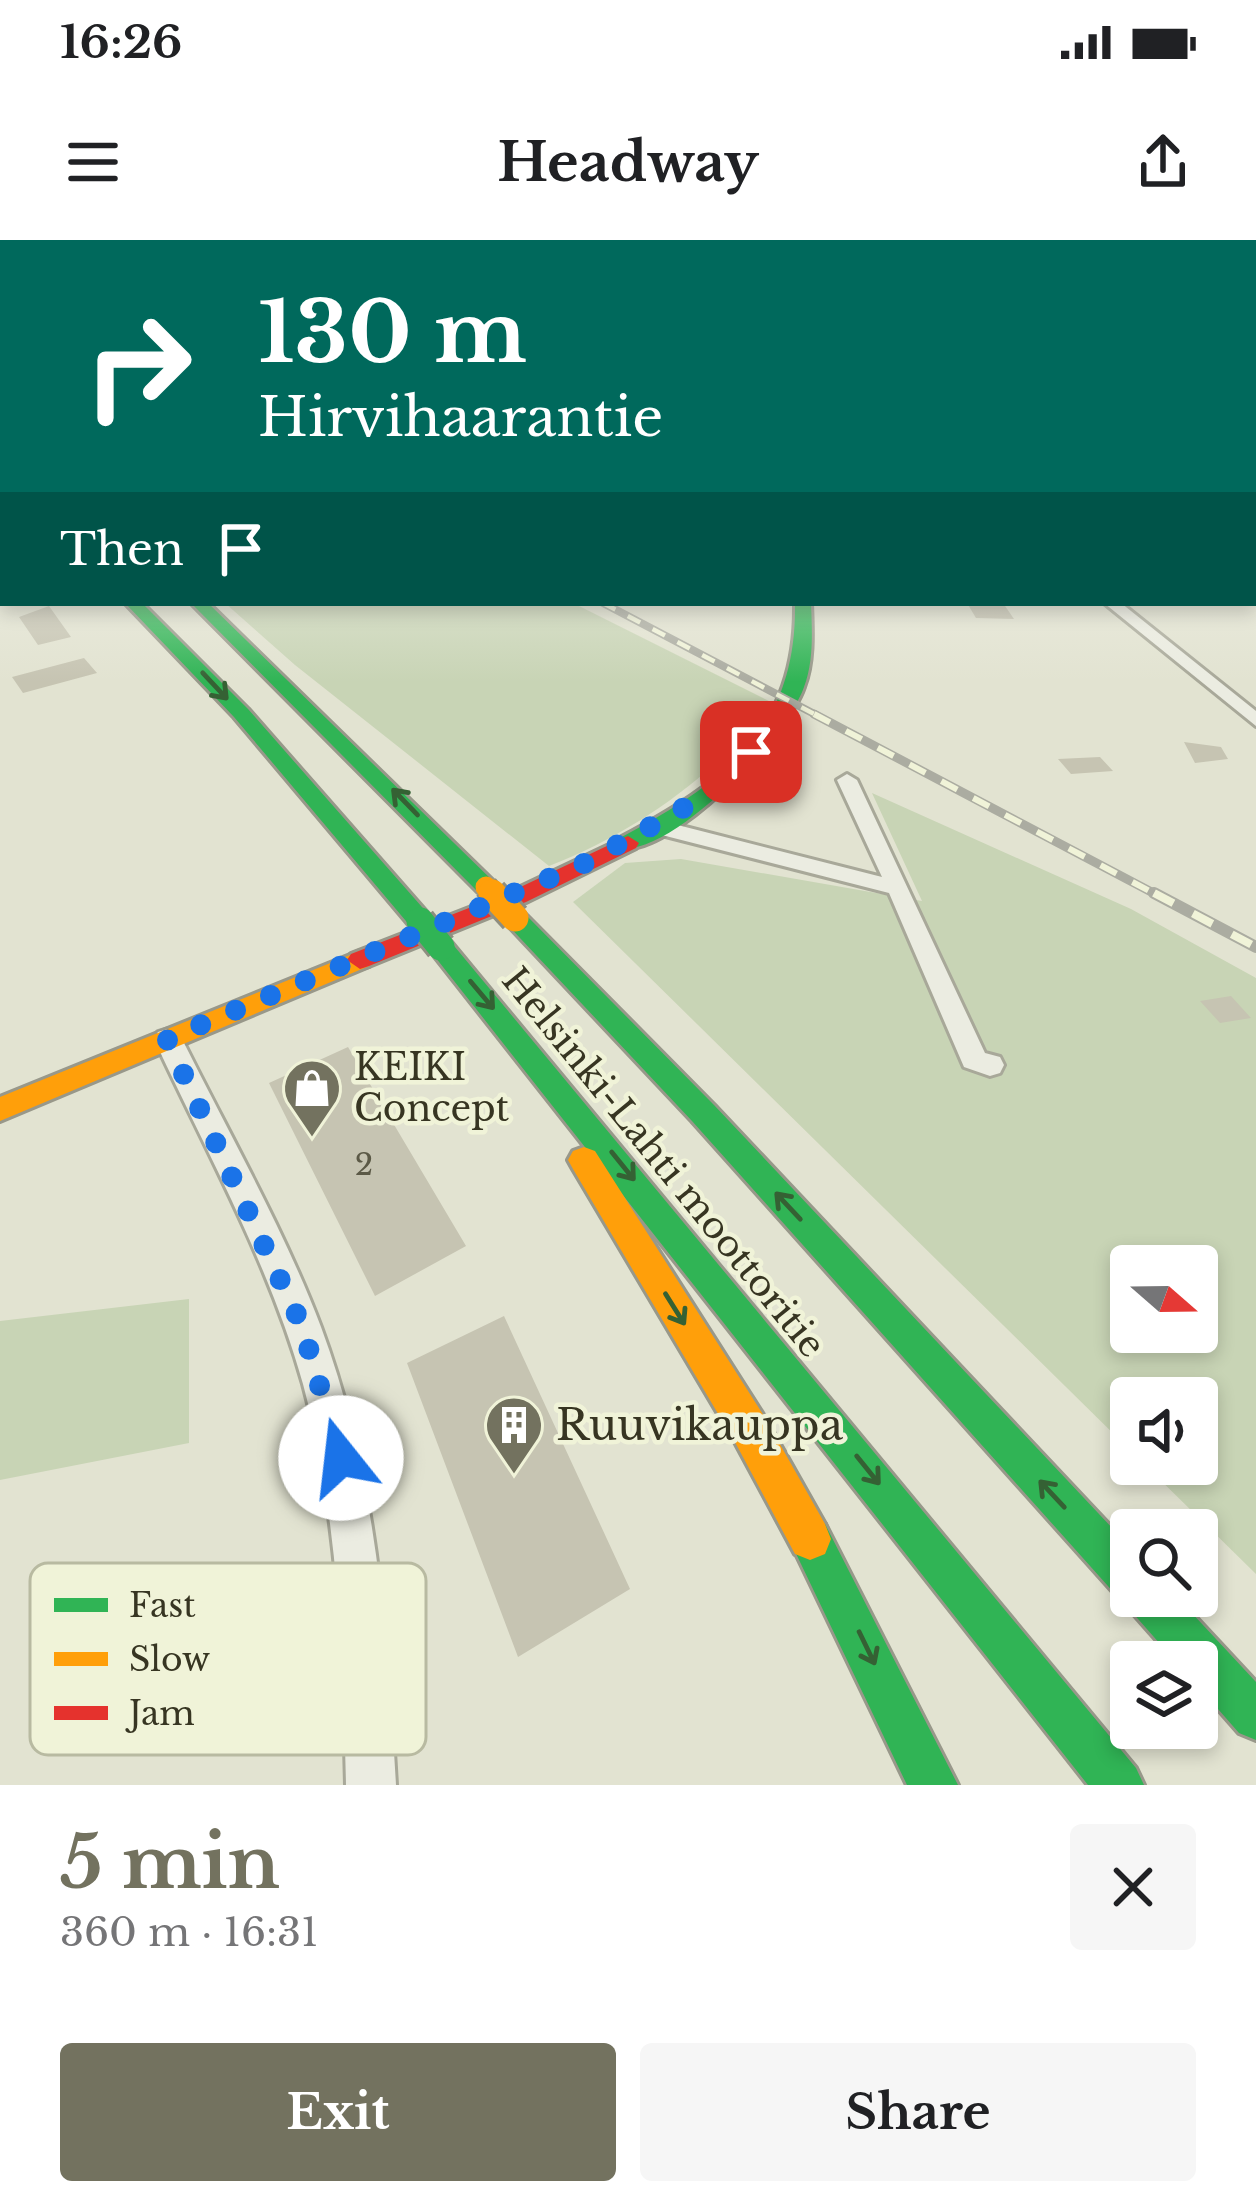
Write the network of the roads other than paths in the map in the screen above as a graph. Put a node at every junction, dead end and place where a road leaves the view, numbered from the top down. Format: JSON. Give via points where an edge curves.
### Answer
{"nodes":[{"id":1,"x":136,"y":606,"type":"edge"},
{"id":2,"x":202,"y":606,"type":"edge"},
{"id":3,"x":802,"y":606,"type":"edge"},
{"id":4,"x":1116,"y":606,"type":"edge"},
{"id":5,"x":1256,"y":720,"type":"edge"},
{"id":6,"x":847,"y":780,"type":"dead end"},
{"id":7,"x":654,"y":826,"type":"junction"},
{"id":8,"x":899,"y":888,"type":"junction"},
{"id":9,"x":167,"y":1039,"type":"junction"},
{"id":10,"x":523,"y":1043,"type":"junction"},
{"id":11,"x":990,"y":1065,"type":"dead end"},
{"id":12,"x":0,"y":1109,"type":"edge"},
{"id":13,"x":1110,"y":1557,"type":"edge"},
{"id":14,"x":356,"y":1563,"type":"edge"},
{"id":15,"x":1165,"y":1617,"type":"edge"},
{"id":16,"x":1256,"y":1717,"type":"edge"},
{"id":17,"x":369,"y":1755,"type":"edge"},
{"id":18,"x":370,"y":1785,"type":"edge"},
{"id":19,"x":933,"y":1785,"type":"edge"},
{"id":20,"x":1119,"y":1785,"type":"edge"}],
"edges":[{"from":1,"to":10,"type":"main road","name":"Helsinki-Lahti moottoritie","one_way":true,"bridge":true,"via":[[241,713]]},
{"from":13,"to":2,"type":"main road","name":"Helsinki-Lahti moottoritie","one_way":true,"bridge":true,"via":[[719,1131]]},
{"from":3,"to":7,"type":"main road","via":[[801,663],[785,708],[722,778]]},
{"from":4,"to":5,"type":"street"},
{"from":6,"to":8,"type":"street"},
{"from":7,"to":8,"type":"street"},
{"from":7,"to":9,"type":"main road","via":[[565,872]]},
{"from":8,"to":11,"type":"street","via":[[974,1060]]},
{"from":9,"to":12,"type":"main road"},
{"from":9,"to":14,"type":"street","via":[[302,1326],[341,1458]]},
{"from":10,"to":19,"type":"main road","one_way":true,"via":[[591,1174],[782,1489]]},
{"from":10,"to":20,"type":"main road","name":"Helsinki-Lahti moottoritie","one_way":true},
{"from":15,"to":16,"type":"main road"},
{"from":17,"to":18,"type":"street"}]}
